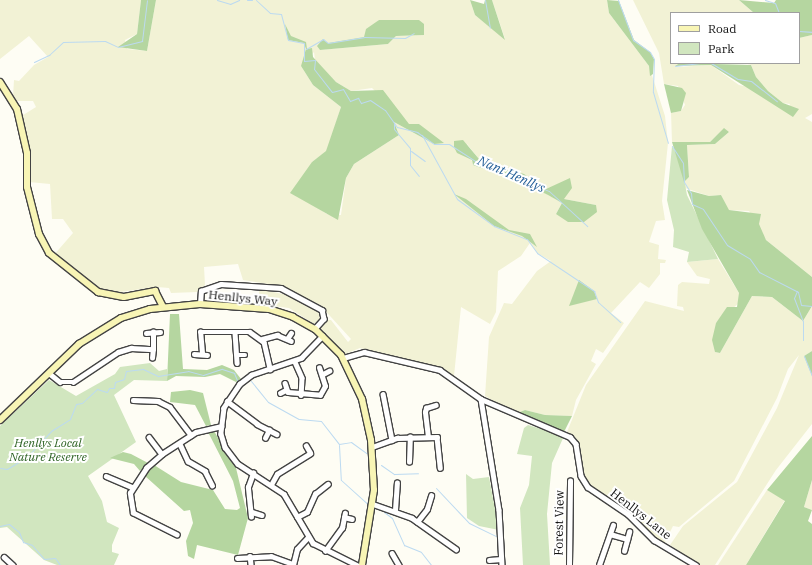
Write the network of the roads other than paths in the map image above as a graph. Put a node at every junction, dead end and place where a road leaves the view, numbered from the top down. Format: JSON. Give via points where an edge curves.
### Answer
{"nodes":[{"id":1,"x":0,"y":82,"type":"edge"},
{"id":2,"x":200,"y":304,"type":"junction"},
{"id":3,"x":163,"y":307,"type":"junction"},
{"id":4,"x":315,"y":329,"type":"junction"},
{"id":5,"x":153,"y":332,"type":"junction"},
{"id":6,"x":160,"y":332,"type":"dead end"},
{"id":7,"x":200,"y":332,"type":"junction"},
{"id":8,"x":146,"y":333,"type":"dead end"},
{"id":9,"x":195,"y":333,"type":"dead end"},
{"id":10,"x":235,"y":333,"type":"junction"},
{"id":11,"x":291,"y":333,"type":"dead end"},
{"id":12,"x":323,"y":336,"type":"junction"},
{"id":13,"x":262,"y":339,"type":"junction"},
{"id":14,"x":153,"y":349,"type":"junction"},
{"id":15,"x":194,"y":354,"type":"dead end"},
{"id":16,"x":238,"y":355,"type":"junction"},
{"id":17,"x":245,"y":355,"type":"dead end"},
{"id":18,"x":152,"y":358,"type":"dead end"},
{"id":19,"x":344,"y":358,"type":"junction"},
{"id":20,"x":295,"y":362,"type":"junction"},
{"id":21,"x":237,"y":364,"type":"dead end"},
{"id":22,"x":319,"y":368,"type":"dead end"},
{"id":23,"x":270,"y":369,"type":"junction"},
{"id":24,"x":329,"y":371,"type":"dead end"},
{"id":25,"x":49,"y":373,"type":"junction"},
{"id":26,"x":324,"y":374,"type":"junction"},
{"id":27,"x":285,"y":383,"type":"dead end"},
{"id":28,"x":286,"y":390,"type":"junction"},
{"id":29,"x":280,"y":393,"type":"dead end"},
{"id":30,"x":383,"y":394,"type":"dead end"},
{"id":31,"x":301,"y":395,"type":"junction"},
{"id":32,"x":133,"y":400,"type":"dead end"},
{"id":33,"x":481,"y":400,"type":"junction"},
{"id":34,"x":226,"y":401,"type":"junction"},
{"id":35,"x":436,"y":404,"type":"dead end"},
{"id":36,"x":0,"y":420,"type":"edge"},
{"id":37,"x":221,"y":426,"type":"junction"},
{"id":38,"x":269,"y":430,"type":"junction"},
{"id":39,"x":277,"y":434,"type":"dead end"},
{"id":40,"x":191,"y":435,"type":"junction"},
{"id":41,"x":149,"y":437,"type":"dead end"},
{"id":42,"x":410,"y":437,"type":"junction"},
{"id":43,"x":428,"y":437,"type":"junction"},
{"id":44,"x":265,"y":438,"type":"dead end"},
{"id":45,"x":392,"y":440,"type":"junction"},
{"id":46,"x":180,"y":444,"type":"junction"},
{"id":47,"x":306,"y":446,"type":"dead end"},
{"id":48,"x":372,"y":447,"type":"junction"},
{"id":49,"x":162,"y":454,"type":"junction"},
{"id":50,"x":408,"y":462,"type":"dead end"},
{"id":51,"x":440,"y":468,"type":"dead end"},
{"id":52,"x":253,"y":473,"type":"junction"},
{"id":53,"x":106,"y":476,"type":"dead end"},
{"id":54,"x":570,"y":481,"type":"dead end"},
{"id":55,"x":272,"y":482,"type":"junction"},
{"id":56,"x":322,"y":482,"type":"dead end"},
{"id":57,"x":397,"y":483,"type":"dead end"},
{"id":58,"x":212,"y":485,"type":"dead end"},
{"id":59,"x":132,"y":487,"type":"junction"},
{"id":60,"x":431,"y":496,"type":"dead end"},
{"id":61,"x":373,"y":504,"type":"junction"},
{"id":62,"x":395,"y":510,"type":"junction"},
{"id":63,"x":262,"y":514,"type":"dead end"},
{"id":64,"x":297,"y":517,"type":"junction"},
{"id":65,"x":352,"y":519,"type":"dead end"},
{"id":66,"x":417,"y":522,"type":"junction"},
{"id":67,"x":613,"y":525,"type":"dead end"},
{"id":68,"x":629,"y":532,"type":"dead end"},
{"id":69,"x":610,"y":534,"type":"junction"},
{"id":70,"x":177,"y":535,"type":"dead end"},
{"id":71,"x":308,"y":537,"type":"junction"},
{"id":72,"x":627,"y":539,"type":"junction"},
{"id":73,"x":456,"y":550,"type":"dead end"},
{"id":74,"x":325,"y":551,"type":"junction"},
{"id":75,"x":624,"y":551,"type":"dead end"},
{"id":76,"x":392,"y":553,"type":"dead end"},
{"id":77,"x":4,"y":556,"type":"dead end"},
{"id":78,"x":250,"y":556,"type":"junction"},
{"id":79,"x":237,"y":558,"type":"dead end"},
{"id":80,"x":341,"y":558,"type":"junction"},
{"id":81,"x":501,"y":559,"type":"junction"},
{"id":82,"x":489,"y":560,"type":"dead end"},
{"id":83,"x":251,"y":564,"type":"dead end"},
{"id":84,"x":13,"y":565,"type":"edge"},
{"id":85,"x":293,"y":565,"type":"edge"},
{"id":86,"x":338,"y":565,"type":"edge"},
{"id":87,"x":357,"y":565,"type":"edge"},
{"id":88,"x":362,"y":565,"type":"edge"},
{"id":89,"x":398,"y":565,"type":"edge"},
{"id":90,"x":502,"y":565,"type":"edge"},
{"id":91,"x":569,"y":565,"type":"edge"},
{"id":92,"x":599,"y":565,"type":"edge"},
{"id":93,"x":696,"y":565,"type":"edge"}],
"edges":[{"from":1,"to":3,"type":"street","via":[[16,109],[27,153],[27,187],[39,234],[48,253],[98,292],[124,296],[155,291]]},
{"from":2,"to":3,"type":"street","name":"Henllys Way"},
{"from":2,"to":4,"type":"street","name":"Henllys Way","via":[[269,309]]},
{"from":2,"to":4,"type":"street","via":[[201,291],[221,284],[281,288],[322,310],[324,319]]},
{"from":3,"to":25,"type":"street","name":"Henllys Way","via":[[121,318],[97,330]]},
{"from":4,"to":12,"type":"street","name":"Henllys Way"},
{"from":5,"to":6,"type":"street"},
{"from":5,"to":8,"type":"street"},
{"from":5,"to":14,"type":"street"},
{"from":7,"to":9,"type":"street"},
{"from":7,"to":10,"type":"street"},
{"from":7,"to":15,"type":"street","via":[[204,354]]},
{"from":10,"to":13,"type":"street","via":[[250,332]]},
{"from":10,"to":16,"type":"street"},
{"from":11,"to":13,"type":"street","via":[[289,340],[277,335]]},
{"from":12,"to":19,"type":"street","name":"Henllys Way"},
{"from":12,"to":20,"type":"street"},
{"from":13,"to":23,"type":"street"},
{"from":14,"to":18,"type":"street"},
{"from":14,"to":25,"type":"street","via":[[125,350],[73,382],[60,382]]},
{"from":16,"to":17,"type":"street"},
{"from":16,"to":21,"type":"street"},
{"from":19,"to":33,"type":"street","name":"Henllys Lane","via":[[364,352],[432,367],[461,382]]},
{"from":19,"to":48,"type":"street","name":"Henllys Way","via":[[362,399]]},
{"from":20,"to":23,"type":"street"},
{"from":20,"to":31,"type":"street","via":[[302,378]]},
{"from":22,"to":26,"type":"street"},
{"from":23,"to":34,"type":"street","via":[[246,378]]},
{"from":24,"to":26,"type":"street"},
{"from":25,"to":36,"type":"street","name":"Henllys Way"},
{"from":26,"to":31,"type":"street","via":[[323,393]]},
{"from":27,"to":28,"type":"street"},
{"from":28,"to":29,"type":"street"},
{"from":28,"to":31,"type":"street"},
{"from":30,"to":45,"type":"street"},
{"from":32,"to":40,"type":"street","via":[[158,401],[170,407]]},
{"from":33,"to":81,"type":"street","via":[[499,510]]},
{"from":33,"to":93,"type":"street","name":"Henllys Lane","via":[[570,437],[578,448],[581,476],[588,487],[628,514],[654,540]]},
{"from":34,"to":37,"type":"street"},
{"from":34,"to":38,"type":"street"},
{"from":35,"to":43,"type":"street","via":[[425,412]]},
{"from":37,"to":40,"type":"street"},
{"from":37,"to":52,"type":"street","via":[[229,452]]},
{"from":38,"to":39,"type":"street"},
{"from":38,"to":44,"type":"street"},
{"from":40,"to":46,"type":"street"},
{"from":41,"to":49,"type":"street"},
{"from":42,"to":43,"type":"street"},
{"from":42,"to":45,"type":"street"},
{"from":42,"to":50,"type":"street"},
{"from":43,"to":51,"type":"street","via":[[438,440]]},
{"from":45,"to":48,"type":"street"},
{"from":46,"to":49,"type":"street"},
{"from":46,"to":58,"type":"street","via":[[188,461],[205,471]]},
{"from":47,"to":55,"type":"street","via":[[312,452],[277,474]]},
{"from":48,"to":61,"type":"street","name":"Henllys Way"},
{"from":49,"to":59,"type":"street"},
{"from":52,"to":55,"type":"street"},
{"from":52,"to":63,"type":"street","via":[[248,487],[251,515]]},
{"from":53,"to":59,"type":"street"},
{"from":54,"to":91,"type":"street","name":"Forest View"},
{"from":55,"to":64,"type":"street","via":[[284,494]]},
{"from":56,"to":64,"type":"street","via":[[327,485],[314,494],[307,512]]},
{"from":57,"to":62,"type":"street"},
{"from":59,"to":70,"type":"street","via":[[129,500],[133,513]]},
{"from":60,"to":66,"type":"street","via":[[427,509]]},
{"from":61,"to":62,"type":"street"},
{"from":61,"to":88,"type":"street","name":"Henllys Way"},
{"from":62,"to":66,"type":"street"},
{"from":64,"to":71,"type":"street"},
{"from":65,"to":74,"type":"street","via":[[345,515],[339,533]]},
{"from":66,"to":73,"type":"street"},
{"from":67,"to":69,"type":"street"},
{"from":68,"to":72,"type":"street"},
{"from":69,"to":72,"type":"street"},
{"from":69,"to":92,"type":"street"},
{"from":71,"to":74,"type":"street"},
{"from":71,"to":85,"type":"street","via":[[297,549]]},
{"from":72,"to":75,"type":"street"},
{"from":74,"to":80,"type":"street"},
{"from":76,"to":89,"type":"street"},
{"from":77,"to":84,"type":"street"},
{"from":78,"to":79,"type":"street"},
{"from":78,"to":83,"type":"street"},
{"from":78,"to":85,"type":"street","via":[[270,556]]},
{"from":80,"to":86,"type":"street"},
{"from":80,"to":87,"type":"street"},
{"from":81,"to":82,"type":"street"},
{"from":81,"to":90,"type":"street"}]}
